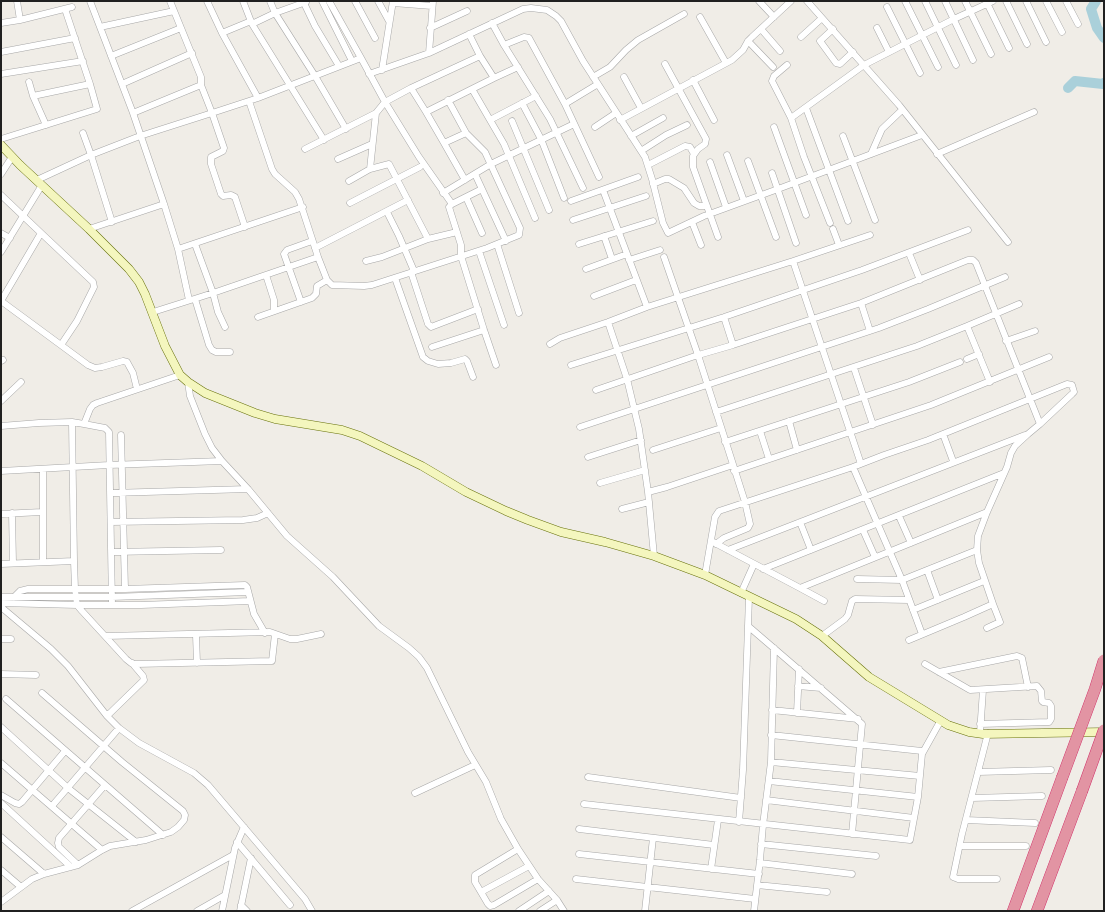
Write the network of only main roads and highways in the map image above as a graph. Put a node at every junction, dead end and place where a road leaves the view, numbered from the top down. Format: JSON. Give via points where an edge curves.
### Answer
{"nodes":[{"id":1,"x":1,"y":146,"type":"edge"},
{"id":2,"x":1104,"y":660,"type":"edge"},
{"id":3,"x":1104,"y":731,"type":"edge"},
{"id":4,"x":1013,"y":911,"type":"edge"},
{"id":5,"x":1037,"y":911,"type":"edge"}],
"edges":[{"from":1,"to":3,"type":"main road","via":[[129,269],[145,294],[165,346],[180,375],[205,393],[275,419],[342,430],[360,436],[422,466],[506,512],[561,532],[654,556],[705,575],[796,619],[822,636],[869,676],[948,725],[969,732],[984,733]]},
{"from":2,"to":4,"type":"highway","bridge":true},
{"from":3,"to":5,"type":"highway","bridge":true}]}
